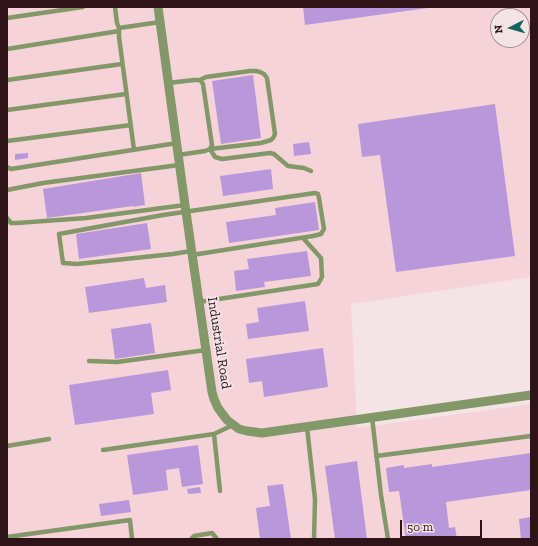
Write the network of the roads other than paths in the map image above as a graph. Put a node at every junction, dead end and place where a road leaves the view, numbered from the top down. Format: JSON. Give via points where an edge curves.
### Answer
{"nodes":[{"id":1,"x":83,"y":7,"type":"edge"},
{"id":2,"x":115,"y":7,"type":"edge"},
{"id":3,"x":158,"y":7,"type":"edge"},
{"id":4,"x":7,"y":18,"type":"edge"},
{"id":5,"x":160,"y":22,"type":"junction"},
{"id":6,"x":119,"y":30,"type":"junction"},
{"id":7,"x":7,"y":49,"type":"edge"},
{"id":8,"x":122,"y":64,"type":"junction"},
{"id":9,"x":7,"y":80,"type":"edge"},
{"id":10,"x":200,"y":80,"type":"junction"},
{"id":11,"x":168,"y":84,"type":"junction"},
{"id":12,"x":126,"y":94,"type":"junction"},
{"id":13,"x":7,"y":110,"type":"edge"},
{"id":14,"x":131,"y":125,"type":"junction"},
{"id":15,"x":7,"y":141,"type":"edge"},
{"id":16,"x":177,"y":143,"type":"junction"},
{"id":17,"x":210,"y":149,"type":"junction"},
{"id":18,"x":134,"y":150,"type":"junction"},
{"id":19,"x":179,"y":160,"type":"junction"},
{"id":20,"x":7,"y":167,"type":"edge"},
{"id":21,"x":311,"y":171,"type":"dead end"},
{"id":22,"x":7,"y":190,"type":"edge"},
{"id":23,"x":185,"y":208,"type":"junction"},
{"id":24,"x":7,"y":218,"type":"edge"},
{"id":25,"x":303,"y":238,"type":"junction"},
{"id":26,"x":192,"y":253,"type":"junction"},
{"id":27,"x":199,"y":302,"type":"junction"},
{"id":28,"x":206,"y":350,"type":"junction"},
{"id":29,"x":89,"y":361,"type":"dead end"},
{"id":30,"x":531,"y":395,"type":"edge"},
{"id":31,"x":372,"y":418,"type":"junction"},
{"id":32,"x":233,"y":425,"type":"junction"},
{"id":33,"x":307,"y":427,"type":"junction"},
{"id":34,"x":214,"y":434,"type":"junction"},
{"id":35,"x":531,"y":436,"type":"edge"},
{"id":36,"x":49,"y":439,"type":"dead end"},
{"id":37,"x":7,"y":446,"type":"edge"},
{"id":38,"x":103,"y":450,"type":"dead end"},
{"id":39,"x":376,"y":456,"type":"junction"},
{"id":40,"x":220,"y":491,"type":"dead end"},
{"id":41,"x":7,"y":537,"type":"edge"},
{"id":42,"x":14,"y":538,"type":"edge"},
{"id":43,"x":132,"y":539,"type":"edge"},
{"id":44,"x":191,"y":539,"type":"edge"},
{"id":45,"x":216,"y":539,"type":"edge"},
{"id":46,"x":314,"y":539,"type":"edge"},
{"id":47,"x":388,"y":539,"type":"edge"}],
"edges":[{"from":1,"to":4,"type":"lane"},
{"from":2,"to":6,"type":"lane"},
{"from":3,"to":5,"type":"street","name":"Industrial Road"},
{"from":5,"to":6,"type":"lane"},
{"from":5,"to":11,"type":"street","name":"Industrial Road"},
{"from":6,"to":7,"type":"lane"},
{"from":6,"to":8,"type":"lane"},
{"from":8,"to":9,"type":"lane"},
{"from":8,"to":12,"type":"lane"},
{"from":10,"to":11,"type":"lane"},
{"from":10,"to":17,"type":"lane","via":[[212,145]]},
{"from":10,"to":17,"type":"lane","via":[[250,71],[264,74],[267,78],[275,134],[273,138],[262,143]]},
{"from":11,"to":16,"type":"street","name":"Industrial Road"},
{"from":12,"to":13,"type":"lane"},
{"from":12,"to":14,"type":"lane"},
{"from":14,"to":15,"type":"lane"},
{"from":14,"to":18,"type":"lane"},
{"from":16,"to":18,"type":"lane"},
{"from":16,"to":19,"type":"street","name":"Industrial Road"},
{"from":17,"to":19,"type":"lane"},
{"from":17,"to":21,"type":"lane","via":[[215,157],[222,159],[270,153],[288,166]]},
{"from":18,"to":20,"type":"lane"},
{"from":19,"to":22,"type":"lane"},
{"from":19,"to":23,"type":"street","name":"Industrial Road"},
{"from":23,"to":24,"type":"lane","via":[[17,223],[11,223]]},
{"from":23,"to":25,"type":"lane","via":[[315,193],[318,194],[324,229],[321,234]]},
{"from":23,"to":26,"type":"street","name":"Industrial Road"},
{"from":23,"to":26,"type":"lane","via":[[163,215],[59,234],[63,263],[77,264]]},
{"from":25,"to":26,"type":"lane"},
{"from":25,"to":27,"type":"lane","via":[[321,258],[322,277],[318,284]]},
{"from":26,"to":27,"type":"street","name":"Industrial Road"},
{"from":27,"to":28,"type":"street","name":"Industrial Road"},
{"from":28,"to":29,"type":"lane","via":[[117,362]]},
{"from":28,"to":32,"type":"street","name":"Industrial Road","via":[[214,399],[222,415]]},
{"from":30,"to":31,"type":"street","name":"Industrial Road"},
{"from":31,"to":33,"type":"street","name":"Industrial Road"},
{"from":31,"to":39,"type":"lane"},
{"from":32,"to":33,"type":"street","name":"Industrial Road","via":[[247,431],[262,433]]},
{"from":32,"to":34,"type":"lane"},
{"from":33,"to":46,"type":"lane","via":[[315,498]]},
{"from":34,"to":38,"type":"lane"},
{"from":34,"to":40,"type":"lane"},
{"from":35,"to":39,"type":"lane"},
{"from":36,"to":37,"type":"lane"},
{"from":39,"to":47,"type":"lane"},
{"from":41,"to":42,"type":"lane"},
{"from":42,"to":43,"type":"lane","via":[[130,520]]},
{"from":44,"to":45,"type":"lane","via":[[194,536],[212,533]]}]}
